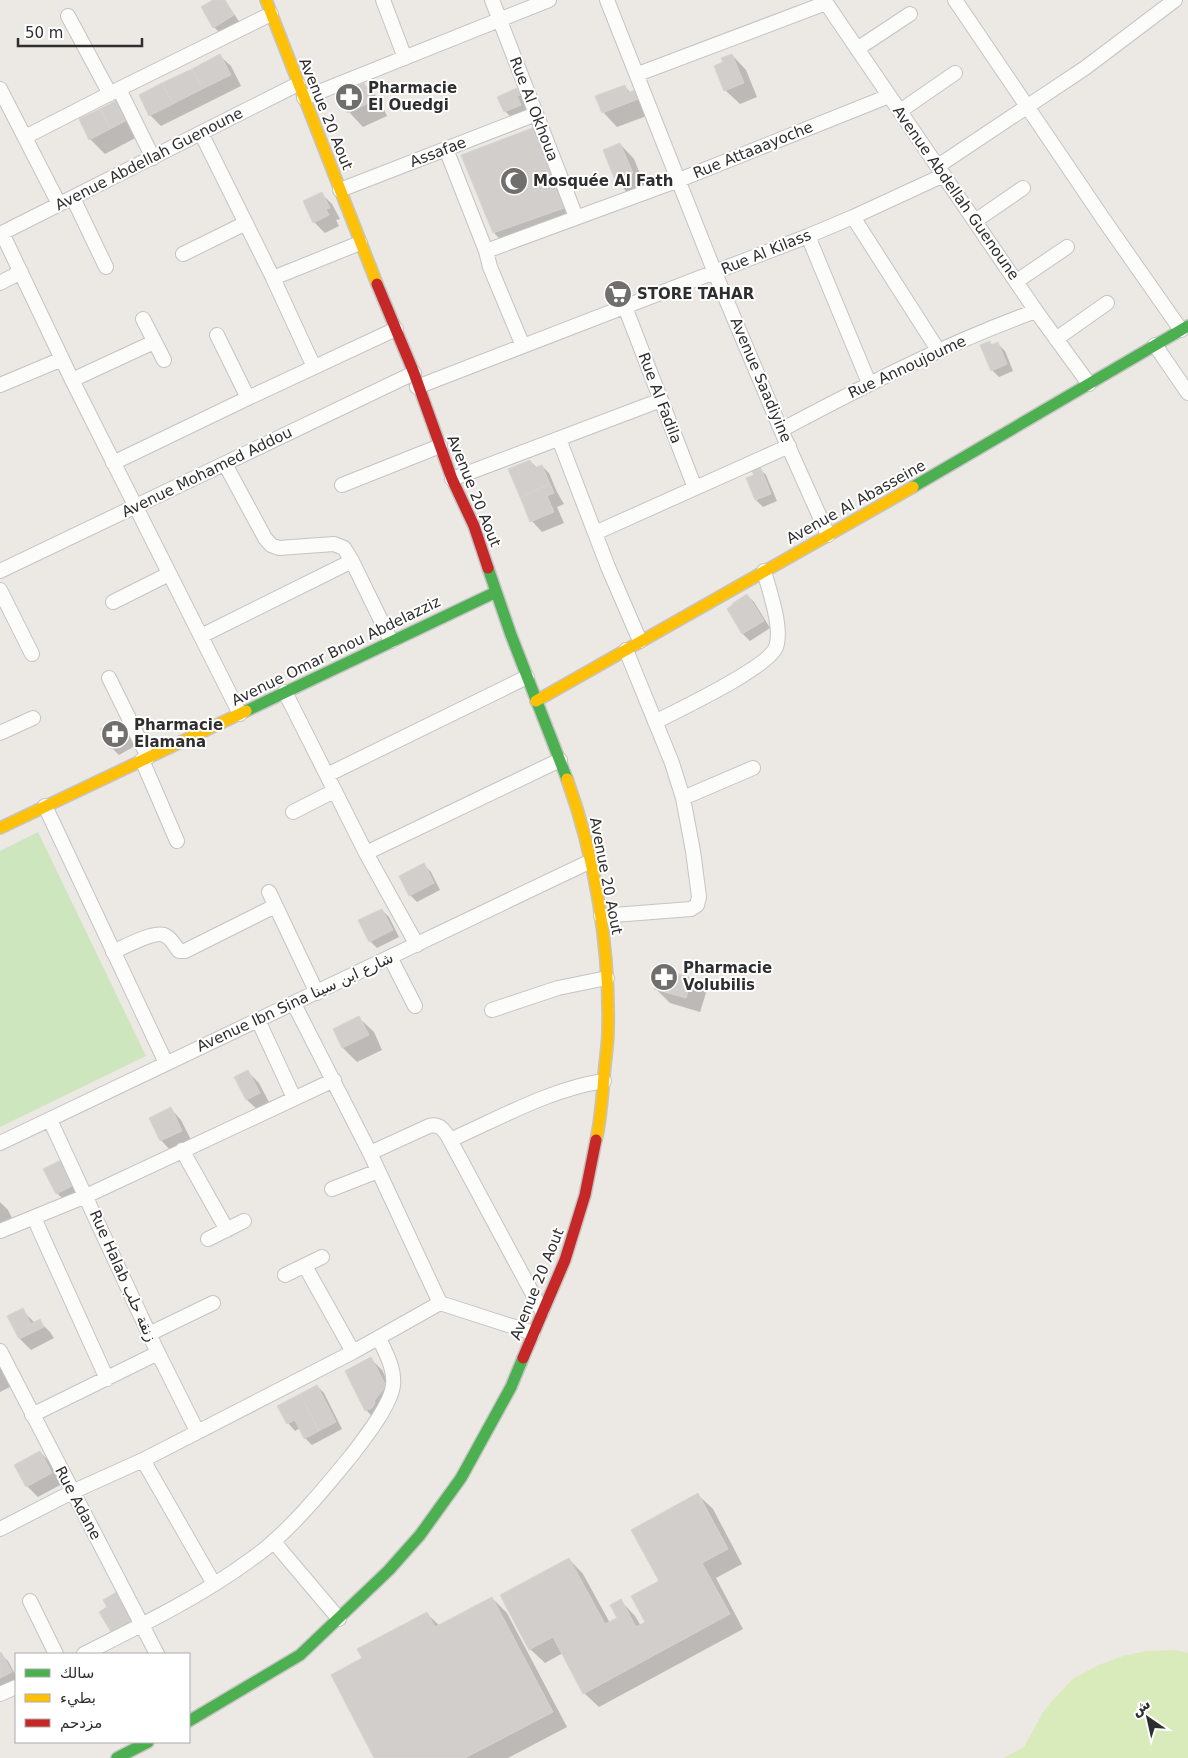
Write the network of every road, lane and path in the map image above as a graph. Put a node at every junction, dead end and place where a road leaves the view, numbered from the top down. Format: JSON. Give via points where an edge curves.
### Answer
{"nodes":[{"id":1,"x":266,"y":0,"type":"edge"},
{"id":2,"x":383,"y":0,"type":"edge"},
{"id":3,"x":492,"y":0,"type":"edge"},
{"id":4,"x":549,"y":0,"type":"edge"},
{"id":5,"x":607,"y":0,"type":"edge"},
{"id":6,"x":954,"y":0,"type":"edge"},
{"id":7,"x":1175,"y":0,"type":"edge"},
{"id":8,"x":825,"y":1,"type":"edge"},
{"id":9,"x":271,"y":14,"type":"junction"},
{"id":10,"x":910,"y":14,"type":"dead end"},
{"id":11,"x":68,"y":16,"type":"dead end"},
{"id":12,"x":500,"y":20,"type":"junction"},
{"id":13,"x":858,"y":49,"type":"junction"},
{"id":14,"x":405,"y":58,"type":"junction"},
{"id":15,"x":638,"y":74,"type":"junction"},
{"id":16,"x":955,"y":74,"type":"dead end"},
{"id":17,"x":298,"y":84,"type":"junction"},
{"id":18,"x":0,"y":89,"type":"edge"},
{"id":19,"x":114,"y":91,"type":"junction"},
{"id":20,"x":889,"y":96,"type":"junction"},
{"id":21,"x":304,"y":98,"type":"junction"},
{"id":22,"x":1027,"y":106,"type":"junction"},
{"id":23,"x":900,"y":111,"type":"junction"},
{"id":24,"x":536,"y":114,"type":"junction"},
{"id":25,"x":201,"y":133,"type":"junction"},
{"id":26,"x":25,"y":137,"type":"junction"},
{"id":27,"x":446,"y":149,"type":"junction"},
{"id":28,"x":153,"y":158,"type":"junction"},
{"id":29,"x":941,"y":170,"type":"junction"},
{"id":30,"x":679,"y":180,"type":"junction"},
{"id":31,"x":1023,"y":188,"type":"dead end"},
{"id":32,"x":340,"y":190,"type":"junction"},
{"id":33,"x":73,"y":198,"type":"junction"},
{"id":34,"x":59,"y":204,"type":"junction"},
{"id":35,"x":576,"y":217,"type":"junction"},
{"id":36,"x":853,"y":217,"type":"junction"},
{"id":37,"x":975,"y":221,"type":"junction"},
{"id":38,"x":246,"y":223,"type":"junction"},
{"id":39,"x":1,"y":233,"type":"edge"},
{"id":40,"x":808,"y":236,"type":"junction"},
{"id":41,"x":360,"y":243,"type":"junction"},
{"id":42,"x":1066,"y":247,"type":"dead end"},
{"id":43,"x":486,"y":251,"type":"junction"},
{"id":44,"x":183,"y":254,"type":"dead end"},
{"id":45,"x":106,"y":267,"type":"dead end"},
{"id":46,"x":22,"y":272,"type":"junction"},
{"id":47,"x":715,"y":273,"type":"junction"},
{"id":48,"x":272,"y":278,"type":"junction"},
{"id":49,"x":1017,"y":281,"type":"junction"},
{"id":50,"x":0,"y":283,"type":"edge"},
{"id":51,"x":1107,"y":303,"type":"dead end"},
{"id":52,"x":625,"y":307,"type":"junction"},
{"id":53,"x":1036,"y":310,"type":"junction"},
{"id":54,"x":143,"y":320,"type":"dead end"},
{"id":55,"x":1185,"y":328,"type":"edge"},
{"id":56,"x":396,"y":329,"type":"junction"},
{"id":57,"x":217,"y":335,"type":"dead end"},
{"id":58,"x":1056,"y":339,"type":"junction"},
{"id":59,"x":154,"y":342,"type":"junction"},
{"id":60,"x":1155,"y":345,"type":"junction"},
{"id":61,"x":523,"y":346,"type":"junction"},
{"id":62,"x":938,"y":350,"type":"junction"},
{"id":63,"x":62,"y":359,"type":"junction"},
{"id":64,"x":164,"y":360,"type":"dead end"},
{"id":65,"x":314,"y":367,"type":"junction"},
{"id":66,"x":414,"y":373,"type":"junction"},
{"id":67,"x":72,"y":380,"type":"junction"},
{"id":68,"x":869,"y":383,"type":"junction"},
{"id":69,"x":1089,"y":384,"type":"junction"},
{"id":70,"x":0,"y":385,"type":"edge"},
{"id":71,"x":417,"y":387,"type":"junction"},
{"id":72,"x":1188,"y":393,"type":"edge"},
{"id":73,"x":248,"y":398,"type":"junction"},
{"id":74,"x":661,"y":400,"type":"junction"},
{"id":75,"x":781,"y":430,"type":"junction"},
{"id":76,"x":560,"y":439,"type":"junction"},
{"id":77,"x":440,"y":446,"type":"junction"},
{"id":78,"x":789,"y":446,"type":"junction"},
{"id":79,"x":114,"y":463,"type":"junction"},
{"id":80,"x":225,"y":464,"type":"junction"},
{"id":81,"x":452,"y":479,"type":"junction"},
{"id":82,"x":342,"y":485,"type":"dead end"},
{"id":83,"x":695,"y":488,"type":"junction"},
{"id":84,"x":135,"y":507,"type":"junction"},
{"id":85,"x":595,"y":532,"type":"junction"},
{"id":86,"x":828,"y":535,"type":"junction"},
{"id":87,"x":352,"y":561,"type":"junction"},
{"id":88,"x":764,"y":571,"type":"junction"},
{"id":89,"x":0,"y":572,"type":"edge"},
{"id":90,"x":169,"y":574,"type":"junction"},
{"id":91,"x":0,"y":590,"type":"edge"},
{"id":92,"x":496,"y":592,"type":"junction"},
{"id":93,"x":113,"y":602,"type":"dead end"},
{"id":94,"x":201,"y":636,"type":"junction"},
{"id":95,"x":391,"y":641,"type":"junction"},
{"id":96,"x":640,"y":641,"type":"junction"},
{"id":97,"x":626,"y":650,"type":"junction"},
{"id":98,"x":32,"y":654,"type":"dead end"},
{"id":99,"x":526,"y":677,"type":"junction"},
{"id":100,"x":109,"y":678,"type":"dead end"},
{"id":101,"x":285,"y":692,"type":"junction"},
{"id":102,"x":536,"y":701,"type":"junction"},
{"id":103,"x":240,"y":714,"type":"junction"},
{"id":104,"x":33,"y":718,"type":"dead end"},
{"id":105,"x":655,"y":722,"type":"junction"},
{"id":106,"x":0,"y":733,"type":"edge"},
{"id":107,"x":145,"y":758,"type":"junction"},
{"id":108,"x":560,"y":760,"type":"junction"},
{"id":109,"x":753,"y":768,"type":"dead end"},
{"id":110,"x":327,"y":775,"type":"junction"},
{"id":111,"x":334,"y":791,"type":"junction"},
{"id":112,"x":683,"y":798,"type":"junction"},
{"id":113,"x":45,"y":806,"type":"junction"},
{"id":114,"x":293,"y":812,"type":"dead end"},
{"id":115,"x":1,"y":826,"type":"edge"},
{"id":116,"x":177,"y":841,"type":"dead end"},
{"id":117,"x":366,"y":852,"type":"junction"},
{"id":118,"x":591,"y":861,"type":"junction"},
{"id":119,"x":269,"y":892,"type":"dead end"},
{"id":120,"x":275,"y":906,"type":"junction"},
{"id":121,"x":601,"y":916,"type":"junction"},
{"id":122,"x":417,"y":945,"type":"junction"},
{"id":123,"x":113,"y":952,"type":"junction"},
{"id":124,"x":390,"y":958,"type":"junction"},
{"id":125,"x":607,"y":978,"type":"junction"},
{"id":126,"x":317,"y":993,"type":"junction"},
{"id":127,"x":294,"y":1004,"type":"junction"},
{"id":128,"x":416,"y":1006,"type":"dead end"},
{"id":129,"x":492,"y":1010,"type":"dead end"},
{"id":130,"x":258,"y":1020,"type":"junction"},
{"id":131,"x":166,"y":1063,"type":"junction"},
{"id":132,"x":334,"y":1080,"type":"junction"},
{"id":133,"x":604,"y":1082,"type":"junction"},
{"id":134,"x":294,"y":1098,"type":"junction"},
{"id":135,"x":50,"y":1120,"type":"junction"},
{"id":136,"x":450,"y":1140,"type":"junction"},
{"id":137,"x":0,"y":1144,"type":"edge"},
{"id":138,"x":182,"y":1150,"type":"junction"},
{"id":139,"x":370,"y":1153,"type":"junction"},
{"id":140,"x":378,"y":1171,"type":"junction"},
{"id":141,"x":332,"y":1188,"type":"dead end"},
{"id":142,"x":86,"y":1196,"type":"junction"},
{"id":143,"x":34,"y":1218,"type":"junction"},
{"id":144,"x":244,"y":1221,"type":"dead end"},
{"id":145,"x":227,"y":1230,"type":"junction"},
{"id":146,"x":0,"y":1231,"type":"edge"},
{"id":147,"x":208,"y":1239,"type":"dead end"},
{"id":148,"x":322,"y":1257,"type":"dead end"},
{"id":149,"x":305,"y":1266,"type":"junction"},
{"id":150,"x":285,"y":1275,"type":"dead end"},
{"id":151,"x":213,"y":1303,"type":"dead end"},
{"id":152,"x":440,"y":1303,"type":"junction"},
{"id":153,"x":542,"y":1312,"type":"junction"},
{"id":154,"x":533,"y":1333,"type":"junction"},
{"id":155,"x":149,"y":1334,"type":"junction"},
{"id":156,"x":379,"y":1338,"type":"junction"},
{"id":157,"x":0,"y":1351,"type":"edge"},
{"id":158,"x":353,"y":1352,"type":"junction"},
{"id":159,"x":158,"y":1353,"type":"junction"},
{"id":160,"x":107,"y":1379,"type":"junction"},
{"id":161,"x":32,"y":1415,"type":"junction"},
{"id":162,"x":197,"y":1432,"type":"junction"},
{"id":163,"x":143,"y":1460,"type":"junction"},
{"id":164,"x":72,"y":1492,"type":"junction"},
{"id":165,"x":0,"y":1529,"type":"edge"},
{"id":166,"x":274,"y":1542,"type":"junction"},
{"id":167,"x":214,"y":1584,"type":"junction"},
{"id":168,"x":30,"y":1602,"type":"dead end"},
{"id":169,"x":339,"y":1620,"type":"junction"},
{"id":170,"x":142,"y":1625,"type":"junction"},
{"id":171,"x":56,"y":1653,"type":"edge"},
{"id":172,"x":86,"y":1653,"type":"edge"},
{"id":173,"x":156,"y":1653,"type":"edge"},
{"id":174,"x":15,"y":1687,"type":"edge"},
{"id":175,"x":0,"y":1694,"type":"edge"},
{"id":176,"x":190,"y":1718,"type":"edge"},
{"id":177,"x":146,"y":1743,"type":"edge"},
{"id":178,"x":116,"y":1758,"type":"edge"}],
"edges":[{"from":1,"to":9,"type":"street","name":"Avenue 20 Aout"},
{"from":2,"to":14,"type":"street"},
{"from":3,"to":12,"type":"street","name":"Rue Al Okhoua"},
{"from":4,"to":12,"type":"street"},
{"from":5,"to":15,"type":"street","name":"Avenue Saadiyine"},
{"from":6,"to":22,"type":"street"},
{"from":7,"to":22,"type":"street","name":"Rue Al Kilass","via":[[1085,68]]},
{"from":8,"to":13,"type":"street","name":"Avenue Abdellah Guenoune"},
{"from":8,"to":15,"type":"street"},
{"from":9,"to":17,"type":"street","name":"Avenue 20 Aout"},
{"from":9,"to":19,"type":"street"},
{"from":10,"to":13,"type":"street"},
{"from":11,"to":19,"type":"street"},
{"from":12,"to":14,"type":"street"},
{"from":12,"to":24,"type":"street","name":"Rue Al Okhoua"},
{"from":13,"to":20,"type":"street","name":"Avenue Abdellah Guenoune"},
{"from":14,"to":21,"type":"street"},
{"from":15,"to":30,"type":"street","name":"Avenue Saadiyine"},
{"from":16,"to":23,"type":"street"},
{"from":17,"to":21,"type":"street","name":"Avenue 20 Aout"},
{"from":17,"to":25,"type":"street","name":"Avenue Abdellah Guenoune"},
{"from":18,"to":26,"type":"street"},
{"from":19,"to":26,"type":"street"},
{"from":19,"to":28,"type":"street"},
{"from":20,"to":23,"type":"street","name":"Avenue Abdellah Guenoune"},
{"from":20,"to":30,"type":"street","name":"Rue Attaaayoche"},
{"from":21,"to":32,"type":"street","name":"Avenue 20 Aout"},
{"from":22,"to":29,"type":"street","name":"Rue Al Kilass"},
{"from":22,"to":55,"type":"street","via":[[1104,220]]},
{"from":23,"to":29,"type":"street","name":"Avenue Abdellah Guenoune"},
{"from":24,"to":27,"type":"street","name":"Assafae"},
{"from":24,"to":35,"type":"street","name":"Rue Al Okhoua"},
{"from":25,"to":28,"type":"street","name":"Avenue Abdellah Guenoune"},
{"from":25,"to":38,"type":"street"},
{"from":26,"to":34,"type":"street"},
{"from":27,"to":32,"type":"street","name":"Assafae"},
{"from":27,"to":43,"type":"street"},
{"from":28,"to":33,"type":"street","name":"Avenue Abdellah Guenoune"},
{"from":29,"to":36,"type":"street","name":"Rue Al Kilass"},
{"from":29,"to":37,"type":"street","name":"Avenue Abdellah Guenoune"},
{"from":30,"to":35,"type":"street","name":"Rue Attaaayoche"},
{"from":30,"to":47,"type":"street","name":"Avenue Saadiyine"},
{"from":31,"to":37,"type":"street"},
{"from":32,"to":41,"type":"street","name":"Avenue 20 Aout"},
{"from":33,"to":34,"type":"street","name":"Avenue Abdellah Guenoune"},
{"from":33,"to":45,"type":"street"},
{"from":34,"to":39,"type":"street","name":"Avenue Abdellah Guenoune"},
{"from":35,"to":43,"type":"street","name":"Rue Attaaayoche"},
{"from":36,"to":40,"type":"street","name":"Rue Al Kilass"},
{"from":36,"to":62,"type":"street"},
{"from":37,"to":49,"type":"street","name":"Avenue Abdellah Guenoune"},
{"from":38,"to":44,"type":"street"},
{"from":38,"to":48,"type":"street"},
{"from":39,"to":46,"type":"street"},
{"from":40,"to":47,"type":"street","name":"Rue Al Kilass"},
{"from":40,"to":68,"type":"street"},
{"from":41,"to":48,"type":"street"},
{"from":41,"to":56,"type":"street","name":"Avenue 20 Aout"},
{"from":42,"to":49,"type":"street"},
{"from":43,"to":61,"type":"street"},
{"from":46,"to":50,"type":"street"},
{"from":46,"to":63,"type":"street"},
{"from":47,"to":52,"type":"street","name":"Rue Al Kilass"},
{"from":47,"to":75,"type":"street","name":"Avenue Saadiyine"},
{"from":48,"to":65,"type":"street"},
{"from":49,"to":53,"type":"street","name":"Avenue Abdellah Guenoune"},
{"from":51,"to":58,"type":"street"},
{"from":52,"to":61,"type":"street","name":"Rue Al Kilass"},
{"from":52,"to":74,"type":"street","name":"Rue Al Fadila"},
{"from":53,"to":58,"type":"street","name":"Avenue Abdellah Guenoune"},
{"from":53,"to":62,"type":"street","name":"Rue Annoujoume"},
{"from":54,"to":59,"type":"street"},
{"from":55,"to":60,"type":"street","name":"Avenue Al Abasseine"},
{"from":56,"to":65,"type":"street"},
{"from":56,"to":66,"type":"street","name":"Avenue 20 Aout"},
{"from":57,"to":73,"type":"street"},
{"from":58,"to":69,"type":"street","name":"Avenue Abdellah Guenoune"},
{"from":59,"to":64,"type":"street"},
{"from":59,"to":67,"type":"street"},
{"from":60,"to":69,"type":"street","name":"Avenue Al Abasseine"},
{"from":60,"to":72,"type":"street"},
{"from":61,"to":71,"type":"street","name":"Rue Al Kilass"},
{"from":62,"to":68,"type":"street","name":"Rue Annoujoume"},
{"from":63,"to":67,"type":"street"},
{"from":63,"to":70,"type":"street"},
{"from":65,"to":73,"type":"street"},
{"from":66,"to":71,"type":"street","name":"Avenue 20 Aout"},
{"from":66,"to":80,"type":"street","name":"Avenue Mohamed Addou"},
{"from":67,"to":79,"type":"street"},
{"from":68,"to":75,"type":"street","name":"Rue Annoujoume"},
{"from":69,"to":86,"type":"street","name":"Avenue Al Abasseine"},
{"from":71,"to":77,"type":"street","name":"Avenue 20 Aout"},
{"from":73,"to":79,"type":"street"},
{"from":74,"to":76,"type":"street"},
{"from":74,"to":83,"type":"street","name":"Rue Al Fadila"},
{"from":75,"to":78,"type":"street","name":"Avenue Saadiyine"},
{"from":76,"to":81,"type":"street"},
{"from":76,"to":85,"type":"street"},
{"from":77,"to":81,"type":"street","name":"Avenue 20 Aout"},
{"from":77,"to":82,"type":"street"},
{"from":78,"to":83,"type":"street"},
{"from":78,"to":86,"type":"street","name":"Avenue Saadiyine"},
{"from":79,"to":84,"type":"street"},
{"from":80,"to":84,"type":"street","name":"Avenue Mohamed Addou"},
{"from":80,"to":87,"type":"street","via":[[271,545],[279,548],[334,544],[344,548]]},
{"from":81,"to":92,"type":"street","name":"Avenue 20 Aout","via":[[474,526]]},
{"from":83,"to":85,"type":"street"},
{"from":84,"to":89,"type":"street","name":"Avenue Mohamed Addou"},
{"from":84,"to":90,"type":"street"},
{"from":85,"to":96,"type":"street"},
{"from":86,"to":88,"type":"street","name":"Avenue Al Abasseine"},
{"from":87,"to":94,"type":"street"},
{"from":87,"to":95,"type":"street"},
{"from":88,"to":96,"type":"street","name":"Avenue Al Abasseine"},
{"from":88,"to":105,"type":"street","via":[[778,638],[771,654],[742,675]]},
{"from":90,"to":93,"type":"street"},
{"from":90,"to":94,"type":"street"},
{"from":91,"to":98,"type":"street"},
{"from":92,"to":95,"type":"street","name":"Avenue Omar Bnou Abdelazziz"},
{"from":92,"to":99,"type":"street","name":"Avenue 20 Aout"},
{"from":94,"to":103,"type":"street"},
{"from":95,"to":101,"type":"street","name":"Avenue Omar Bnou Abdelazziz"},
{"from":96,"to":97,"type":"street","name":"Avenue Al Abasseine"},
{"from":97,"to":102,"type":"street","name":"Avenue Al Abasseine"},
{"from":97,"to":105,"type":"street"},
{"from":99,"to":102,"type":"street","name":"Avenue 20 Aout"},
{"from":99,"to":110,"type":"street"},
{"from":100,"to":107,"type":"street"},
{"from":101,"to":103,"type":"street","name":"Avenue Omar Bnou Abdelazziz"},
{"from":101,"to":110,"type":"street"},
{"from":102,"to":108,"type":"street","name":"Avenue 20 Aout"},
{"from":103,"to":107,"type":"street","name":"Avenue Omar Bnou Abdelazziz"},
{"from":104,"to":106,"type":"street"},
{"from":105,"to":112,"type":"street"},
{"from":107,"to":113,"type":"street","name":"Avenue Omar Bnou Abdelazziz"},
{"from":107,"to":116,"type":"street"},
{"from":108,"to":117,"type":"street"},
{"from":108,"to":118,"type":"street","name":"Avenue 20 Aout","via":[[579,813]]},
{"from":109,"to":112,"type":"street"},
{"from":110,"to":111,"type":"street"},
{"from":111,"to":114,"type":"street"},
{"from":111,"to":117,"type":"street"},
{"from":112,"to":121,"type":"street","via":[[699,897],[697,905],[691,909]]},
{"from":113,"to":115,"type":"street","name":"Avenue Omar Bnou Abdelazziz"},
{"from":113,"to":123,"type":"street"},
{"from":117,"to":122,"type":"street"},
{"from":118,"to":121,"type":"street","name":"Avenue 20 Aout"},
{"from":118,"to":122,"type":"street","name":"Avenue Ibn Sina شارع ابن سينا"},
{"from":119,"to":120,"type":"street"},
{"from":120,"to":123,"type":"street","via":[[185,951],[180,951],[167,936],[160,934]]},
{"from":120,"to":126,"type":"street"},
{"from":121,"to":125,"type":"street","name":"Avenue 20 Aout"},
{"from":122,"to":124,"type":"street","name":"Avenue Ibn Sina شارع ابن سينا"},
{"from":123,"to":131,"type":"street"},
{"from":124,"to":126,"type":"street","name":"Avenue Ibn Sina شارع ابن سينا"},
{"from":124,"to":128,"type":"street"},
{"from":125,"to":129,"type":"street","via":[[558,988]]},
{"from":125,"to":133,"type":"street","name":"Avenue 20 Aout","via":[[608,1031]]},
{"from":126,"to":127,"type":"street","name":"Avenue Ibn Sina شارع ابن سينا"},
{"from":127,"to":130,"type":"street","name":"Avenue Ibn Sina شارع ابن سينا"},
{"from":127,"to":132,"type":"street"},
{"from":130,"to":131,"type":"street","name":"Avenue Ibn Sina شارع ابن سينا"},
{"from":130,"to":134,"type":"street"},
{"from":131,"to":135,"type":"street","name":"Avenue Ibn Sina شارع ابن سينا"},
{"from":132,"to":134,"type":"street"},
{"from":132,"to":139,"type":"street"},
{"from":133,"to":136,"type":"street","via":[[550,1095]]},
{"from":133,"to":153,"type":"street","name":"Avenue 20 Aout","via":[[600,1122],[582,1204],[565,1260]]},
{"from":134,"to":138,"type":"street"},
{"from":135,"to":137,"type":"street","name":"Avenue Ibn Sina شارع ابن سينا"},
{"from":135,"to":142,"type":"street","name":"Rue Halab زنقة حلب"},
{"from":136,"to":139,"type":"street","via":[[440,1127],[434,1125]]},
{"from":136,"to":153,"type":"street"},
{"from":138,"to":142,"type":"street"},
{"from":138,"to":145,"type":"street"},
{"from":139,"to":140,"type":"street"},
{"from":140,"to":141,"type":"street"},
{"from":140,"to":152,"type":"street"},
{"from":142,"to":143,"type":"street"},
{"from":142,"to":155,"type":"street","name":"Rue Halab زنقة حلب"},
{"from":143,"to":146,"type":"street"},
{"from":143,"to":160,"type":"street"},
{"from":144,"to":145,"type":"street"},
{"from":145,"to":147,"type":"street"},
{"from":148,"to":149,"type":"street"},
{"from":149,"to":150,"type":"street"},
{"from":149,"to":158,"type":"street"},
{"from":151,"to":155,"type":"street"},
{"from":152,"to":154,"type":"street"},
{"from":152,"to":156,"type":"street"},
{"from":153,"to":154,"type":"street","name":"Avenue 20 Aout"},
{"from":154,"to":169,"type":"street","name":"Avenue 20 Aout","via":[[511,1387],[461,1478],[420,1535]]},
{"from":155,"to":159,"type":"street","name":"Rue Halab زنقة حلب"},
{"from":156,"to":158,"type":"street"},
{"from":156,"to":166,"type":"street","via":[[392,1373],[389,1397],[359,1445],[319,1495]]},
{"from":157,"to":161,"type":"street","name":"Rue Adane"},
{"from":158,"to":162,"type":"street"},
{"from":159,"to":160,"type":"street"},
{"from":159,"to":162,"type":"street","name":"Rue Halab زنقة حلب"},
{"from":160,"to":161,"type":"street"},
{"from":161,"to":164,"type":"street","name":"Rue Adane"},
{"from":162,"to":163,"type":"street"},
{"from":163,"to":164,"type":"street"},
{"from":163,"to":167,"type":"street"},
{"from":164,"to":165,"type":"street"},
{"from":164,"to":170,"type":"street","name":"Rue Adane"},
{"from":166,"to":167,"type":"street"},
{"from":166,"to":169,"type":"street"},
{"from":167,"to":170,"type":"street"},
{"from":168,"to":171,"type":"street"},
{"from":169,"to":176,"type":"street","name":"Avenue 20 Aout","via":[[300,1655],[223,1702]]},
{"from":170,"to":172,"type":"street"},
{"from":170,"to":173,"type":"street","name":"Rue Adane"},
{"from":174,"to":175,"type":"street"},
{"from":177,"to":178,"type":"street"}]}
